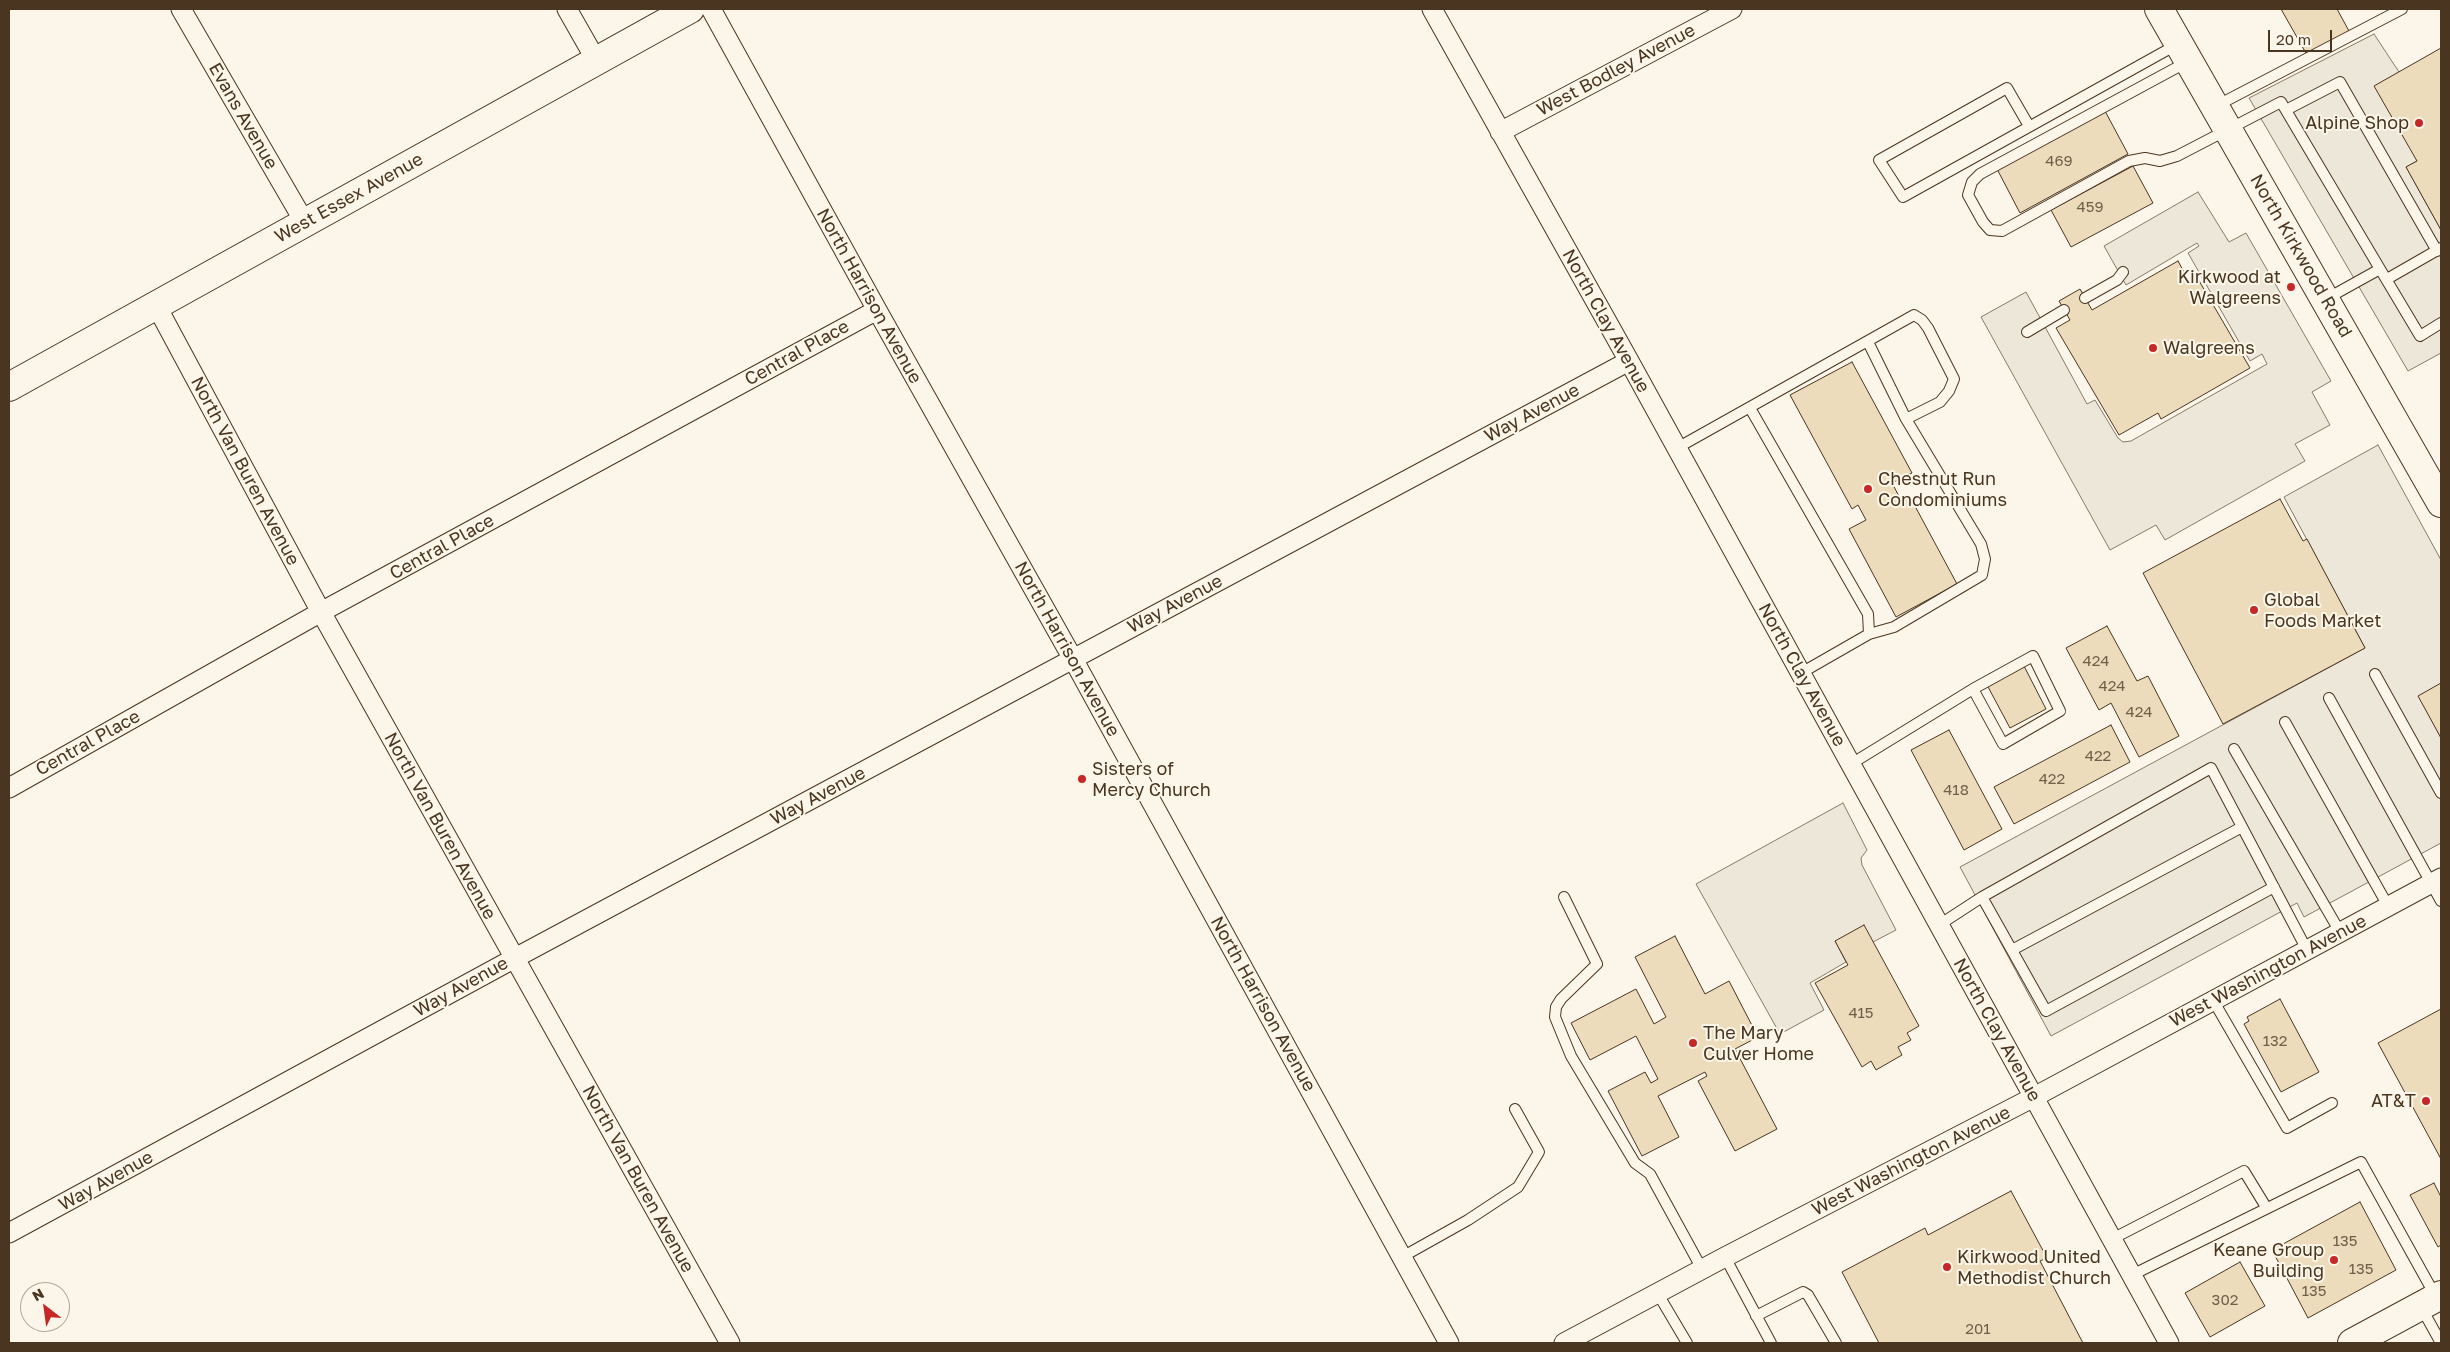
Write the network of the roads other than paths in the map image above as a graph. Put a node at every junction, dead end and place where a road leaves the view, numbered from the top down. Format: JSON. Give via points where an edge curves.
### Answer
{"nodes":[{"id":1,"x":181,"y":9,"type":"edge"},
{"id":2,"x":567,"y":9,"type":"edge"},
{"id":3,"x":690,"y":9,"type":"edge"},
{"id":4,"x":712,"y":9,"type":"edge"},
{"id":5,"x":1432,"y":9,"type":"edge"},
{"id":6,"x":1732,"y":9,"type":"edge"},
{"id":7,"x":2159,"y":9,"type":"edge"},
{"id":8,"x":2402,"y":9,"type":"edge"},
{"id":9,"x":2184,"y":52,"type":"junction"},
{"id":10,"x":596,"y":60,"type":"junction"},
{"id":11,"x":2286,"y":110,"type":"junction"},
{"id":12,"x":2222,"y":118,"type":"junction"},
{"id":13,"x":2029,"y":126,"type":"junction"},
{"id":14,"x":1500,"y":132,"type":"junction"},
{"id":15,"x":305,"y":223,"type":"junction"},
{"id":16,"x":2439,"y":249,"type":"edge"},
{"id":17,"x":2380,"y":269,"type":"junction"},
{"id":18,"x":2123,"y":272,"type":"dead end"},
{"id":19,"x":2387,"y":280,"type":"junction"},
{"id":20,"x":2085,"y":298,"type":"dead end"},
{"id":21,"x":2326,"y":299,"type":"junction"},
{"id":22,"x":156,"y":305,"type":"junction"},
{"id":23,"x":877,"y":310,"type":"junction"},
{"id":24,"x":2064,"y":310,"type":"dead end"},
{"id":25,"x":2441,"y":324,"type":"edge"},
{"id":26,"x":2027,"y":332,"type":"dead end"},
{"id":27,"x":1868,"y":342,"type":"junction"},
{"id":28,"x":1630,"y":361,"type":"junction"},
{"id":29,"x":10,"y":384,"type":"edge"},
{"id":30,"x":1750,"y":408,"type":"junction"},
{"id":31,"x":1906,"y":419,"type":"junction"},
{"id":32,"x":1677,"y":448,"type":"junction"},
{"id":33,"x":2441,"y":503,"type":"edge"},
{"id":34,"x":321,"y":612,"type":"junction"},
{"id":35,"x":1868,"y":634,"type":"junction"},
{"id":36,"x":1073,"y":659,"type":"junction"},
{"id":37,"x":1801,"y":673,"type":"junction"},
{"id":38,"x":2375,"y":674,"type":"dead end"},
{"id":39,"x":1973,"y":689,"type":"junction"},
{"id":40,"x":2329,"y":698,"type":"dead end"},
{"id":41,"x":2285,"y":722,"type":"dead end"},
{"id":42,"x":2234,"y":749,"type":"dead end"},
{"id":43,"x":1851,"y":764,"type":"junction"},
{"id":44,"x":9,"y":788,"type":"edge"},
{"id":45,"x":2441,"y":793,"type":"edge"},
{"id":46,"x":2242,"y":827,"type":"junction"},
{"id":47,"x":2436,"y":881,"type":"edge"},
{"id":48,"x":2274,"y":887,"type":"junction"},
{"id":49,"x":1564,"y":897,"type":"dead end"},
{"id":50,"x":1982,"y":897,"type":"junction"},
{"id":51,"x":2441,"y":901,"type":"edge"},
{"id":52,"x":2388,"y":906,"type":"junction"},
{"id":53,"x":1940,"y":925,"type":"junction"},
{"id":54,"x":2340,"y":932,"type":"junction"},
{"id":55,"x":2012,"y":950,"type":"junction"},
{"id":56,"x":2307,"y":950,"type":"junction"},
{"id":57,"x":515,"y":958,"type":"junction"},
{"id":58,"x":2213,"y":1000,"type":"junction"},
{"id":59,"x":2034,"y":1097,"type":"junction"},
{"id":60,"x":2332,"y":1103,"type":"dead end"},
{"id":61,"x":1515,"y":1109,"type":"dead end"},
{"id":62,"x":2266,"y":1207,"type":"junction"},
{"id":63,"x":9,"y":1233,"type":"edge"},
{"id":64,"x":2112,"y":1239,"type":"junction"},
{"id":65,"x":1402,"y":1257,"type":"junction"},
{"id":66,"x":1725,"y":1257,"type":"junction"},
{"id":67,"x":1702,"y":1269,"type":"junction"},
{"id":68,"x":2132,"y":1275,"type":"junction"},
{"id":69,"x":1658,"y":1294,"type":"junction"},
{"id":70,"x":2433,"y":1300,"type":"edge"},
{"id":71,"x":1756,"y":1316,"type":"junction"},
{"id":72,"x":730,"y":1343,"type":"edge"},
{"id":73,"x":1449,"y":1343,"type":"edge"},
{"id":74,"x":1564,"y":1343,"type":"edge"},
{"id":75,"x":1687,"y":1343,"type":"edge"},
{"id":76,"x":1771,"y":1343,"type":"edge"},
{"id":77,"x":1836,"y":1343,"type":"edge"},
{"id":78,"x":2169,"y":1343,"type":"edge"},
{"id":79,"x":2352,"y":1343,"type":"edge"},
{"id":80,"x":2441,"y":1343,"type":"edge"}],
"edges":[{"from":1,"to":15,"type":"street","name":"Evans Avenue"},
{"from":2,"to":10,"type":"street"},
{"from":3,"to":10,"type":"street","name":"West Essex Avenue"},
{"from":4,"to":23,"type":"street","name":"North Harrison Avenue"},
{"from":5,"to":14,"type":"street","name":"North Clay Avenue"},
{"from":6,"to":14,"type":"street","name":"West Bodley Avenue"},
{"from":7,"to":9,"type":"street","name":"North Kirkwood Road"},
{"from":8,"to":12,"type":"lane"},
{"from":9,"to":12,"type":"street","name":"North Kirkwood Road"},
{"from":9,"to":12,"type":"lane","via":[[2101,107],[1980,174],[1972,182],[1968,195],[1975,208],[1990,230],[2002,231],[2129,161],[2145,158],[2160,161],[2177,156]]},
{"from":9,"to":13,"type":"lane"},
{"from":10,"to":15,"type":"street","name":"West Essex Avenue"},
{"from":11,"to":12,"type":"lane","via":[[2281,102]]},
{"from":11,"to":16,"type":"lane","via":[[2340,82]]},
{"from":11,"to":17,"type":"lane"},
{"from":12,"to":21,"type":"street","name":"North Kirkwood Road"},
{"from":13,"to":13,"type":"lane","via":[[2007,88],[1879,160],[1903,197]]},
{"from":14,"to":28,"type":"street","name":"North Clay Avenue"},
{"from":15,"to":22,"type":"street","name":"West Essex Avenue"},
{"from":16,"to":19,"type":"lane"},
{"from":17,"to":19,"type":"lane"},
{"from":17,"to":21,"type":"lane"},
{"from":18,"to":20,"type":"lane","via":[[2118,280]]},
{"from":19,"to":25,"type":"lane","via":[[2420,336]]},
{"from":21,"to":33,"type":"street","name":"North Kirkwood Road"},
{"from":22,"to":29,"type":"street","name":"West Essex Avenue"},
{"from":22,"to":34,"type":"street","name":"North Van Buren Avenue"},
{"from":23,"to":34,"type":"street","name":"Central Place"},
{"from":23,"to":36,"type":"street","name":"North Harrison Avenue"},
{"from":24,"to":26,"type":"lane"},
{"from":27,"to":30,"type":"lane"},
{"from":27,"to":31,"type":"lane"},
{"from":27,"to":31,"type":"lane","via":[[1914,315],[1928,328],[1954,379],[1940,402]]},
{"from":28,"to":32,"type":"street","name":"North Clay Avenue"},
{"from":28,"to":36,"type":"street","name":"Way Avenue"},
{"from":30,"to":32,"type":"lane"},
{"from":30,"to":35,"type":"lane","via":[[1868,614]]},
{"from":31,"to":35,"type":"lane","via":[[1981,544],[1985,559],[1982,574],[1894,627]]},
{"from":32,"to":37,"type":"street","name":"North Clay Avenue"},
{"from":34,"to":44,"type":"street","name":"Central Place"},
{"from":34,"to":57,"type":"street","name":"North Van Buren Avenue"},
{"from":35,"to":37,"type":"lane"},
{"from":36,"to":57,"type":"street","name":"Way Avenue"},
{"from":36,"to":65,"type":"street","name":"North Harrison Avenue"},
{"from":37,"to":43,"type":"street","name":"North Clay Avenue"},
{"from":38,"to":45,"type":"lane"},
{"from":39,"to":39,"type":"lane","via":[[2004,744],[2060,711],[2033,656]]},
{"from":39,"to":43,"type":"lane"},
{"from":40,"to":47,"type":"lane"},
{"from":41,"to":52,"type":"lane"},
{"from":42,"to":54,"type":"lane"},
{"from":43,"to":53,"type":"street","name":"North Clay Avenue"},
{"from":46,"to":48,"type":"lane"},
{"from":46,"to":50,"type":"lane","via":[[2211,768]]},
{"from":46,"to":55,"type":"lane"},
{"from":47,"to":51,"type":"lane"},
{"from":47,"to":52,"type":"street","name":"West Washington Avenue"},
{"from":48,"to":55,"type":"lane","via":[[2046,1011]]},
{"from":48,"to":56,"type":"lane"},
{"from":49,"to":67,"type":"lane","via":[[1598,964],[1561,999],[1556,1006],[1555,1018],[1571,1056],[1635,1163],[1650,1174]]},
{"from":50,"to":53,"type":"lane"},
{"from":50,"to":55,"type":"lane"},
{"from":52,"to":54,"type":"street","name":"West Washington Avenue"},
{"from":53,"to":59,"type":"street","name":"North Clay Avenue"},
{"from":54,"to":56,"type":"street","name":"West Washington Avenue"},
{"from":56,"to":58,"type":"street","name":"West Washington Avenue"},
{"from":57,"to":63,"type":"street","name":"Way Avenue"},
{"from":57,"to":72,"type":"street","name":"North Van Buren Avenue"},
{"from":58,"to":59,"type":"street","name":"West Washington Avenue"},
{"from":58,"to":60,"type":"lane","via":[[2287,1128]]},
{"from":59,"to":64,"type":"street","name":"North Clay Avenue"},
{"from":59,"to":66,"type":"street","name":"West Washington Avenue"},
{"from":61,"to":65,"type":"lane","via":[[1539,1152],[1518,1187]]},
{"from":62,"to":64,"type":"lane","via":[[2244,1171]]},
{"from":62,"to":68,"type":"lane"},
{"from":62,"to":70,"type":"lane","via":[[2361,1162]]},
{"from":64,"to":68,"type":"street","name":"North Clay Avenue"},
{"from":65,"to":73,"type":"street","name":"North Harrison Avenue"},
{"from":66,"to":67,"type":"street","name":"West Washington Avenue"},
{"from":66,"to":71,"type":"lane"},
{"from":67,"to":69,"type":"street","name":"West Washington Avenue"},
{"from":68,"to":78,"type":"street","name":"North Clay Avenue"},
{"from":69,"to":74,"type":"street","name":"West Washington Avenue"},
{"from":69,"to":75,"type":"lane"},
{"from":70,"to":79,"type":"street"},
{"from":70,"to":80,"type":"lane"},
{"from":71,"to":76,"type":"lane"},
{"from":71,"to":77,"type":"lane","via":[[1803,1292],[1808,1295]]}]}
